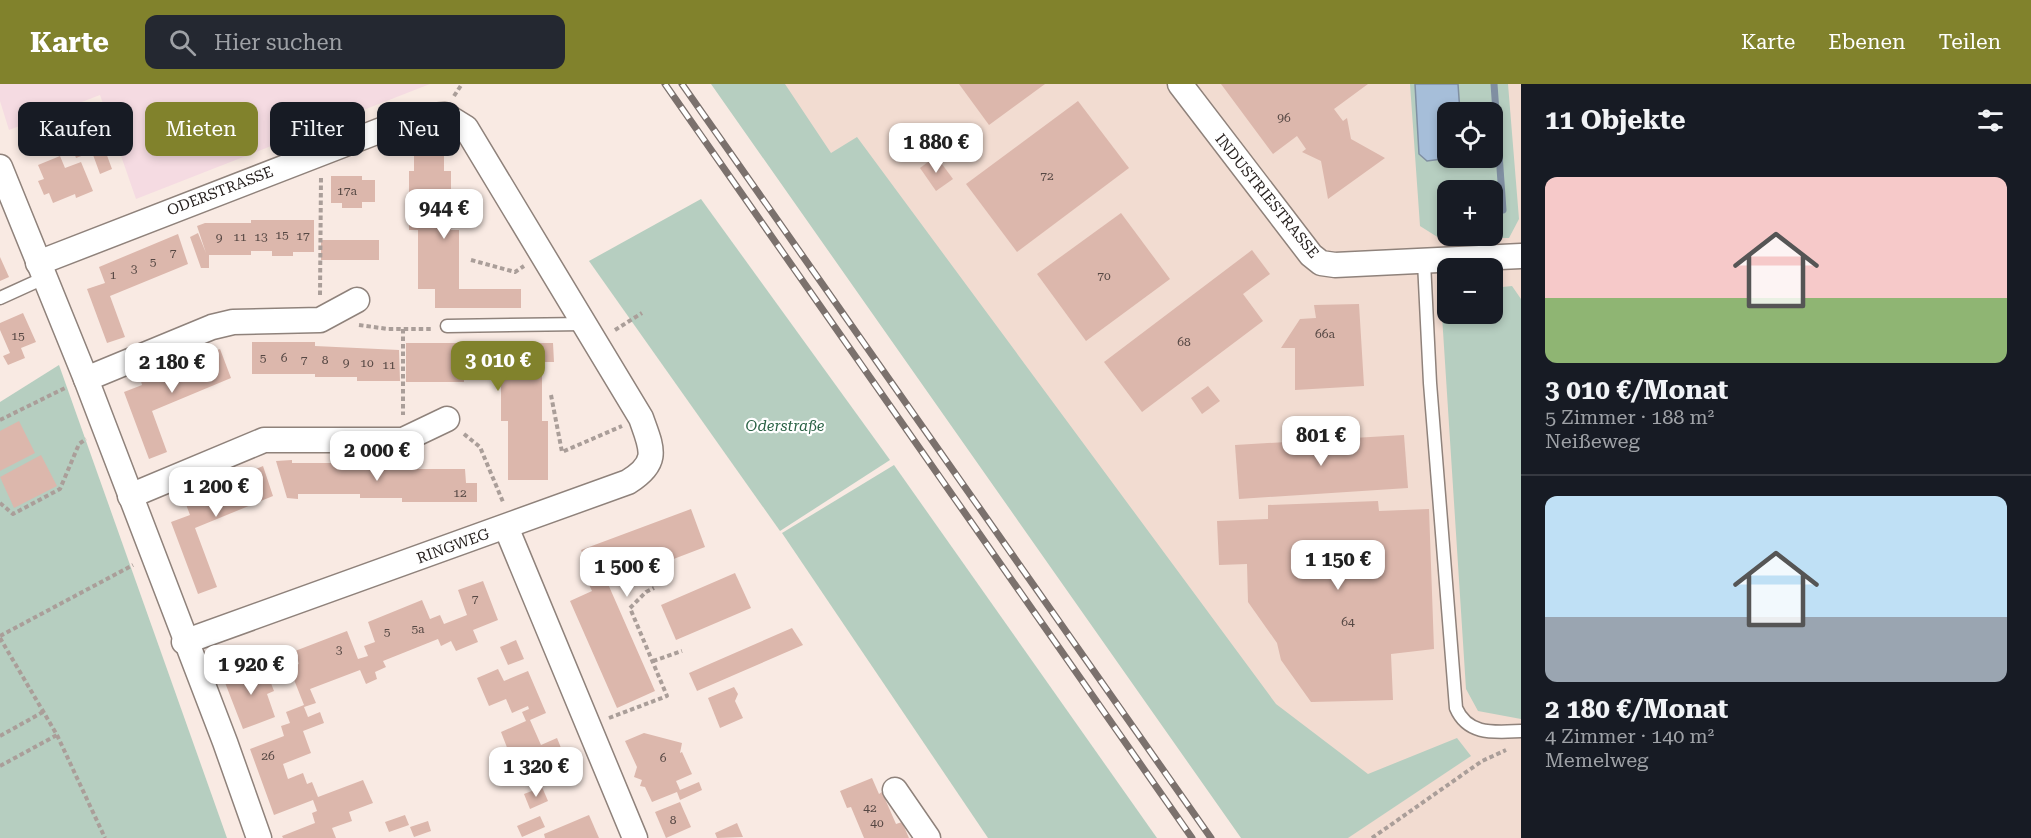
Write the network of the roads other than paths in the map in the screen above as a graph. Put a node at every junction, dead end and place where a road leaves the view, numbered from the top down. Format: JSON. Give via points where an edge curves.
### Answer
{"nodes":[{"id":1,"x":1180,"y":84,"type":"edge"},
{"id":2,"x":0,"y":167,"type":"edge"},
{"id":3,"x":1521,"y":256,"type":"edge"},
{"id":4,"x":1424,"y":262,"type":"junction"},
{"id":5,"x":41,"y":271,"type":"junction"},
{"id":6,"x":0,"y":298,"type":"edge"},
{"id":7,"x":357,"y":300,"type":"dead end"},
{"id":8,"x":447,"y":326,"type":"road end"},
{"id":9,"x":590,"y":334,"type":"junction"},
{"id":10,"x":86,"y":379,"type":"junction"},
{"id":11,"x":447,"y":419,"type":"road end"},
{"id":12,"x":130,"y":496,"type":"junction"},
{"id":13,"x":509,"y":526,"type":"junction"},
{"id":14,"x":184,"y":642,"type":"junction"},
{"id":15,"x":1521,"y":731,"type":"edge"},
{"id":16,"x":895,"y":790,"type":"dead end"},
{"id":17,"x":259,"y":838,"type":"edge"},
{"id":18,"x":635,"y":838,"type":"edge"},
{"id":19,"x":928,"y":838,"type":"edge"}],
"edges":[{"from":1,"to":4,"type":"street","name":"INDUSTRIESTRASSE","via":[[1321,263]]},
{"from":2,"to":5,"type":"street"},
{"from":3,"to":4,"type":"street","name":"INDUSTRIESTRASSE"},
{"from":4,"to":15,"type":"lane","via":[[1456,708],[1465,722],[1485,732]]},
{"from":5,"to":6,"type":"lane"},
{"from":5,"to":9,"type":"street","name":"ODERSTRASSE","via":[[321,152],[415,117],[445,115],[466,128]]},
{"from":5,"to":10,"type":"street"},
{"from":7,"to":10,"type":"street","via":[[320,320],[233,322],[212,327]]},
{"from":8,"to":9,"type":"lane"},
{"from":9,"to":13,"type":"street","name":"ODERSTRASSE","via":[[641,418],[650,445],[645,472],[628,483]]},
{"from":10,"to":12,"type":"street"},
{"from":11,"to":12,"type":"street","via":[[403,440],[264,440]]},
{"from":12,"to":14,"type":"street"},
{"from":13,"to":14,"type":"street","name":"RINGWEG"},
{"from":13,"to":18,"type":"street","name":"RINGWEG"},
{"from":14,"to":17,"type":"street"},
{"from":16,"to":19,"type":"street"}]}
